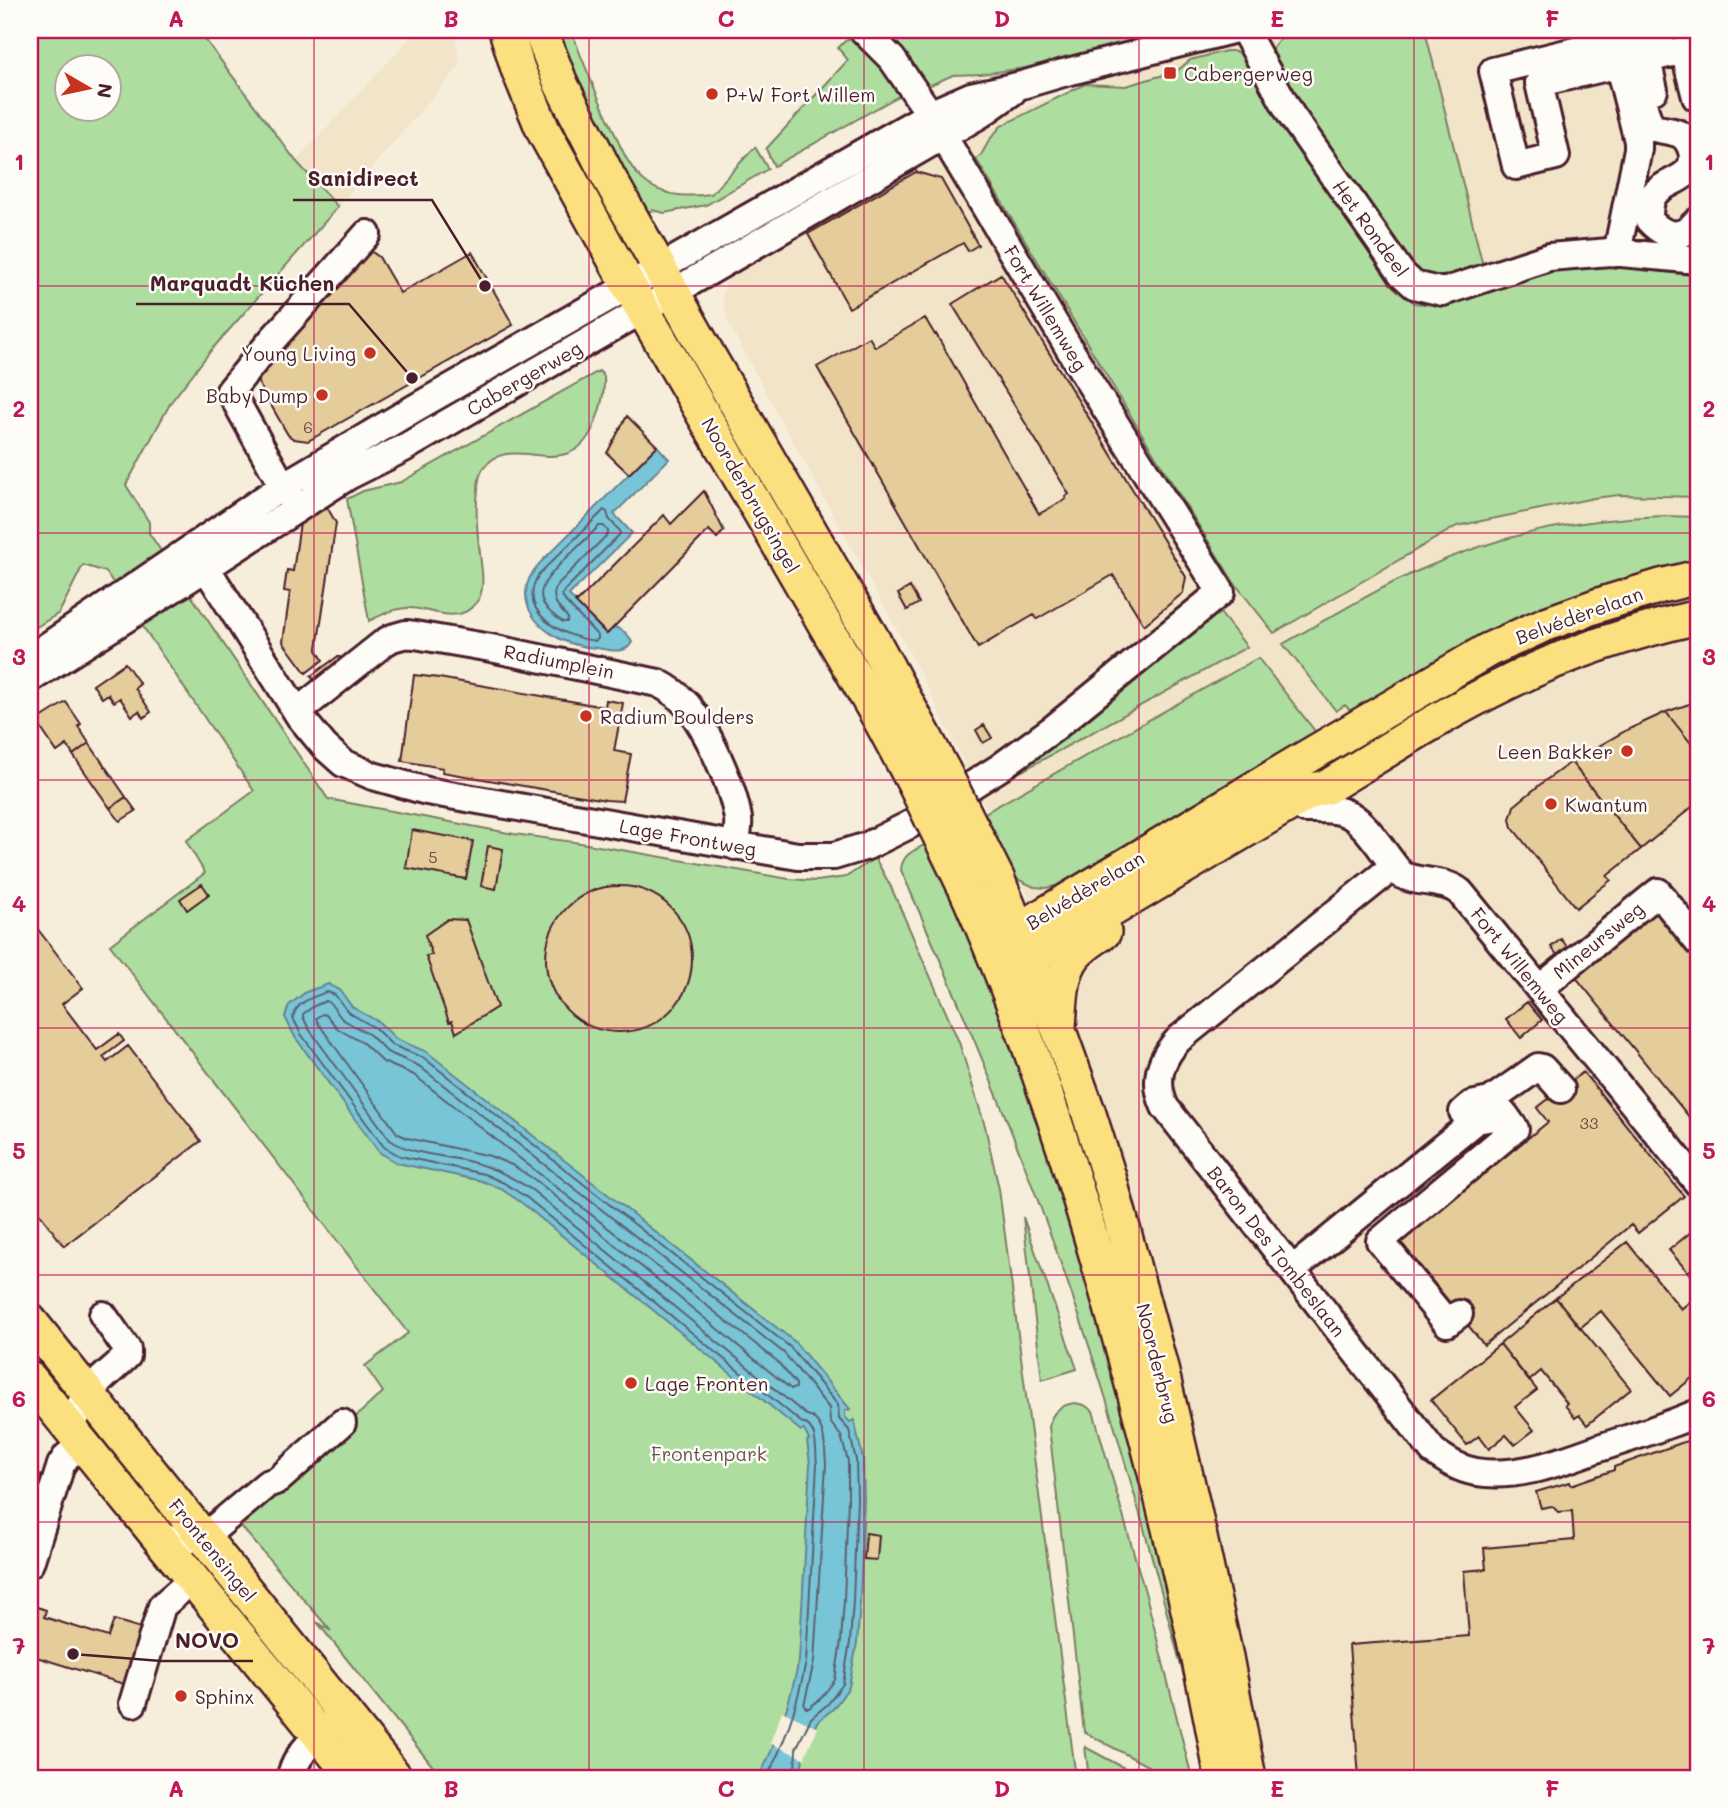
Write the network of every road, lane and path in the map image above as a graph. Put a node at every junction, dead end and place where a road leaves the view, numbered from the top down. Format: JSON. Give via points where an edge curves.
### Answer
{"nodes":[{"id":1,"x":506,"y":30,"type":"edge"},
{"id":2,"x":540,"y":30,"type":"edge"},
{"id":3,"x":863,"y":30,"type":"edge"},
{"id":4,"x":1232,"y":30,"type":"edge"},
{"id":5,"x":1244,"y":30,"type":"edge"},
{"id":6,"x":1663,"y":30,"type":"edge"},
{"id":7,"x":1628,"y":38,"type":"junction"},
{"id":8,"x":1698,"y":96,"type":"edge"},
{"id":9,"x":936,"y":125,"type":"junction"},
{"id":10,"x":1667,"y":131,"type":"junction"},
{"id":11,"x":1698,"y":221,"type":"edge"},
{"id":12,"x":367,"y":234,"type":"dead end"},
{"id":13,"x":1617,"y":253,"type":"junction"},
{"id":14,"x":1698,"y":260,"type":"edge"},
{"id":15,"x":667,"y":280,"type":"junction"},
{"id":16,"x":636,"y":298,"type":"junction"},
{"id":17,"x":289,"y":497,"type":"junction"},
{"id":18,"x":199,"y":557,"type":"junction"},
{"id":19,"x":1698,"y":577,"type":"edge"},
{"id":20,"x":1221,"y":592,"type":"joint"},
{"id":21,"x":127,"y":605,"type":"junction"},
{"id":22,"x":1698,"y":617,"type":"edge"},
{"id":23,"x":30,"y":658,"type":"edge"},
{"id":24,"x":30,"y":679,"type":"edge"},
{"id":25,"x":297,"y":712,"type":"junction"},
{"id":26,"x":929,"y":778,"type":"junction"},
{"id":27,"x":1316,"y":798,"type":"junction"},
{"id":28,"x":735,"y":846,"type":"junction"},
{"id":29,"x":1394,"y":866,"type":"junction"},
{"id":30,"x":1698,"y":942,"type":"edge"},
{"id":31,"x":1025,"y":943,"type":"junction"},
{"id":32,"x":996,"y":960,"type":"junction"},
{"id":33,"x":1539,"y":989,"type":"junction"},
{"id":34,"x":1058,"y":1028,"type":"junction"},
{"id":35,"x":1562,"y":1089,"type":"dead end"},
{"id":36,"x":1698,"y":1181,"type":"edge"},
{"id":37,"x":1287,"y":1264,"type":"junction"},
{"id":38,"x":1459,"y":1314,"type":"dead end"},
{"id":39,"x":97,"y":1319,"type":"dead end"},
{"id":40,"x":30,"y":1321,"type":"edge"},
{"id":41,"x":30,"y":1379,"type":"edge"},
{"id":42,"x":87,"y":1393,"type":"junction"},
{"id":43,"x":1698,"y":1413,"type":"edge"},
{"id":44,"x":339,"y":1418,"type":"dead end"},
{"id":45,"x":78,"y":1438,"type":"junction"},
{"id":46,"x":159,"y":1537,"type":"junction"},
{"id":47,"x":203,"y":1538,"type":"junction"},
{"id":48,"x":30,"y":1563,"type":"edge"},
{"id":49,"x":192,"y":1580,"type":"junction"},
{"id":50,"x":133,"y":1703,"type":"dead end"},
{"id":51,"x":344,"y":1714,"type":"junction"},
{"id":52,"x":310,"y":1743,"type":"junction"},
{"id":53,"x":289,"y":1778,"type":"edge"},
{"id":54,"x":355,"y":1778,"type":"edge"},
{"id":55,"x":396,"y":1778,"type":"edge"},
{"id":56,"x":1222,"y":1778,"type":"edge"},
{"id":57,"x":1250,"y":1778,"type":"edge"}],
"edges":[{"from":1,"to":16,"type":"main road","name":"Noorderbrugsingel","via":[[543,130]]},
{"from":2,"to":15,"type":"main road","name":"Noorderbrugsingel","via":[[580,123]]},
{"from":3,"to":9,"type":"street","name":"Fort Willemweg","via":[[891,60]]},
{"from":4,"to":9,"type":"street","name":"Cabergerweg","via":[[1022,85],[981,114]]},
{"from":5,"to":13,"type":"street","name":"Het Rondeel","via":[[1291,115],[1414,285],[1443,292],[1549,257]]},
{"from":6,"to":7,"type":"street"},
{"from":7,"to":10,"type":"street","via":[[1647,119],[1651,127]]},
{"from":7,"to":13,"type":"street","via":[[1493,71],[1516,166],[1556,156],[1539,83],[1607,67],[1620,71],[1639,149]]},
{"from":8,"to":10,"type":"street","via":[[1684,50],[1647,59]]},
{"from":9,"to":15,"type":"street","name":"Cabergerweg"},
{"from":9,"to":20,"type":"street","name":"Fort Willemweg"},
{"from":10,"to":11,"type":"street","via":[[1683,136],[1693,161],[1682,177],[1656,192],[1650,201],[1649,220],[1667,233],[1684,233]]},
{"from":12,"to":17,"type":"street","via":[[230,391]]},
{"from":13,"to":14,"type":"street","name":"Het Rondeel"},
{"from":15,"to":16,"type":"street","name":"Cabergerweg"},
{"from":15,"to":26,"type":"main road","name":"Noorderbrugsingel","via":[[872,638]]},
{"from":16,"to":17,"type":"street","name":"Cabergerweg","via":[[415,408]]},
{"from":16,"to":26,"type":"main road","name":"Noorderbrugsingel","via":[[864,692]]},
{"from":17,"to":18,"type":"street","name":"Cabergerweg"},
{"from":18,"to":21,"type":"street","name":"Cabergerweg"},
{"from":18,"to":25,"type":"street","name":"Lage Frontweg"},
{"from":19,"to":31,"type":"main road","name":"Belvédèrelaan","via":[[1587,609],[1488,650],[1290,766]]},
{"from":20,"to":28,"type":"street","name":"Lage Frontweg","via":[[1054,728],[909,825],[834,856],[798,856]]},
{"from":21,"to":23,"type":"street","name":"Cabergerweg"},
{"from":21,"to":24,"type":"street","name":"Cabergerweg"},
{"from":22,"to":27,"type":"main road","name":"Belvédèrelaan","via":[[1610,640],[1508,682]]},
{"from":25,"to":28,"type":"street","name":"Lage Frontweg","via":[[343,763],[400,785]]},
{"from":25,"to":28,"type":"street","name":"Radiumplein","via":[[386,642],[406,634],[658,682],[689,707],[702,726],[732,796],[738,818]]},
{"from":26,"to":31,"type":"main road","name":"Noorderbrugsingel","bridge":true,"via":[[997,878]]},
{"from":26,"to":32,"type":"main road","name":"Noorderbrugsingel","bridge":true},
{"from":27,"to":29,"type":"street","name":"Fort Willemweg","via":[[1364,827]]},
{"from":27,"to":31,"type":"main road","name":"Belvédèrelaan","via":[[1313,790],[1110,912]]},
{"from":27,"to":34,"type":"main road","via":[[1079,951],[1068,967]]},
{"from":29,"to":33,"type":"street","name":"Fort Willemweg","via":[[1406,877],[1460,892]]},
{"from":29,"to":37,"type":"street","name":"Baron Des Tombeslaan","via":[[1179,1039],[1160,1071],[1158,1086],[1165,1107]]},
{"from":30,"to":33,"type":"street","name":"Mineursweg","via":[[1658,892]]},
{"from":31,"to":32,"type":"main road","name":"Belvédèrelaan"},
{"from":31,"to":34,"type":"main road","name":"Noorderbrug"},
{"from":32,"to":56,"type":"main road","name":"Noorderbrug","via":[[1076,1186],[1124,1352],[1184,1588]]},
{"from":33,"to":36,"type":"street","name":"Fort Willemweg"},
{"from":34,"to":57,"type":"main road","name":"Noorderbrug","via":[[1109,1177],[1160,1364]]},
{"from":35,"to":37,"type":"street","via":[[1538,1066],[1490,1101],[1471,1105]]},
{"from":37,"to":38,"type":"street","via":[[1476,1120],[1505,1115],[1515,1129],[1380,1241],[1447,1323]]},
{"from":37,"to":43,"type":"street","name":"Baron Des Tombeslaan","via":[[1433,1451],[1452,1465],[1474,1472],[1518,1473]]},
{"from":39,"to":42,"type":"street","via":[[127,1349],[127,1356]]},
{"from":40,"to":42,"type":"main road","name":"Frontensingel"},
{"from":41,"to":45,"type":"main road","name":"Frontensingel"},
{"from":42,"to":45,"type":"street","via":[[74,1418]]},
{"from":42,"to":47,"type":"main road","name":"Frontensingel"},
{"from":44,"to":47,"type":"street","via":[[278,1480],[267,1484]]},
{"from":45,"to":46,"type":"main road","name":"Frontensingel"},
{"from":45,"to":48,"type":"street","via":[[61,1465]]},
{"from":46,"to":47,"type":"street"},
{"from":46,"to":49,"type":"main road","name":"Frontensingel"},
{"from":47,"to":51,"type":"main road","name":"Frontensingel"},
{"from":49,"to":50,"type":"street","via":[[162,1606]]},
{"from":49,"to":52,"type":"main road","name":"Frontensingel"},
{"from":51,"to":52,"type":"street"},
{"from":51,"to":55,"type":"main road","name":"Frontensingel"},
{"from":52,"to":53,"type":"street"},
{"from":52,"to":54,"type":"main road","name":"Frontensingel"}]}
